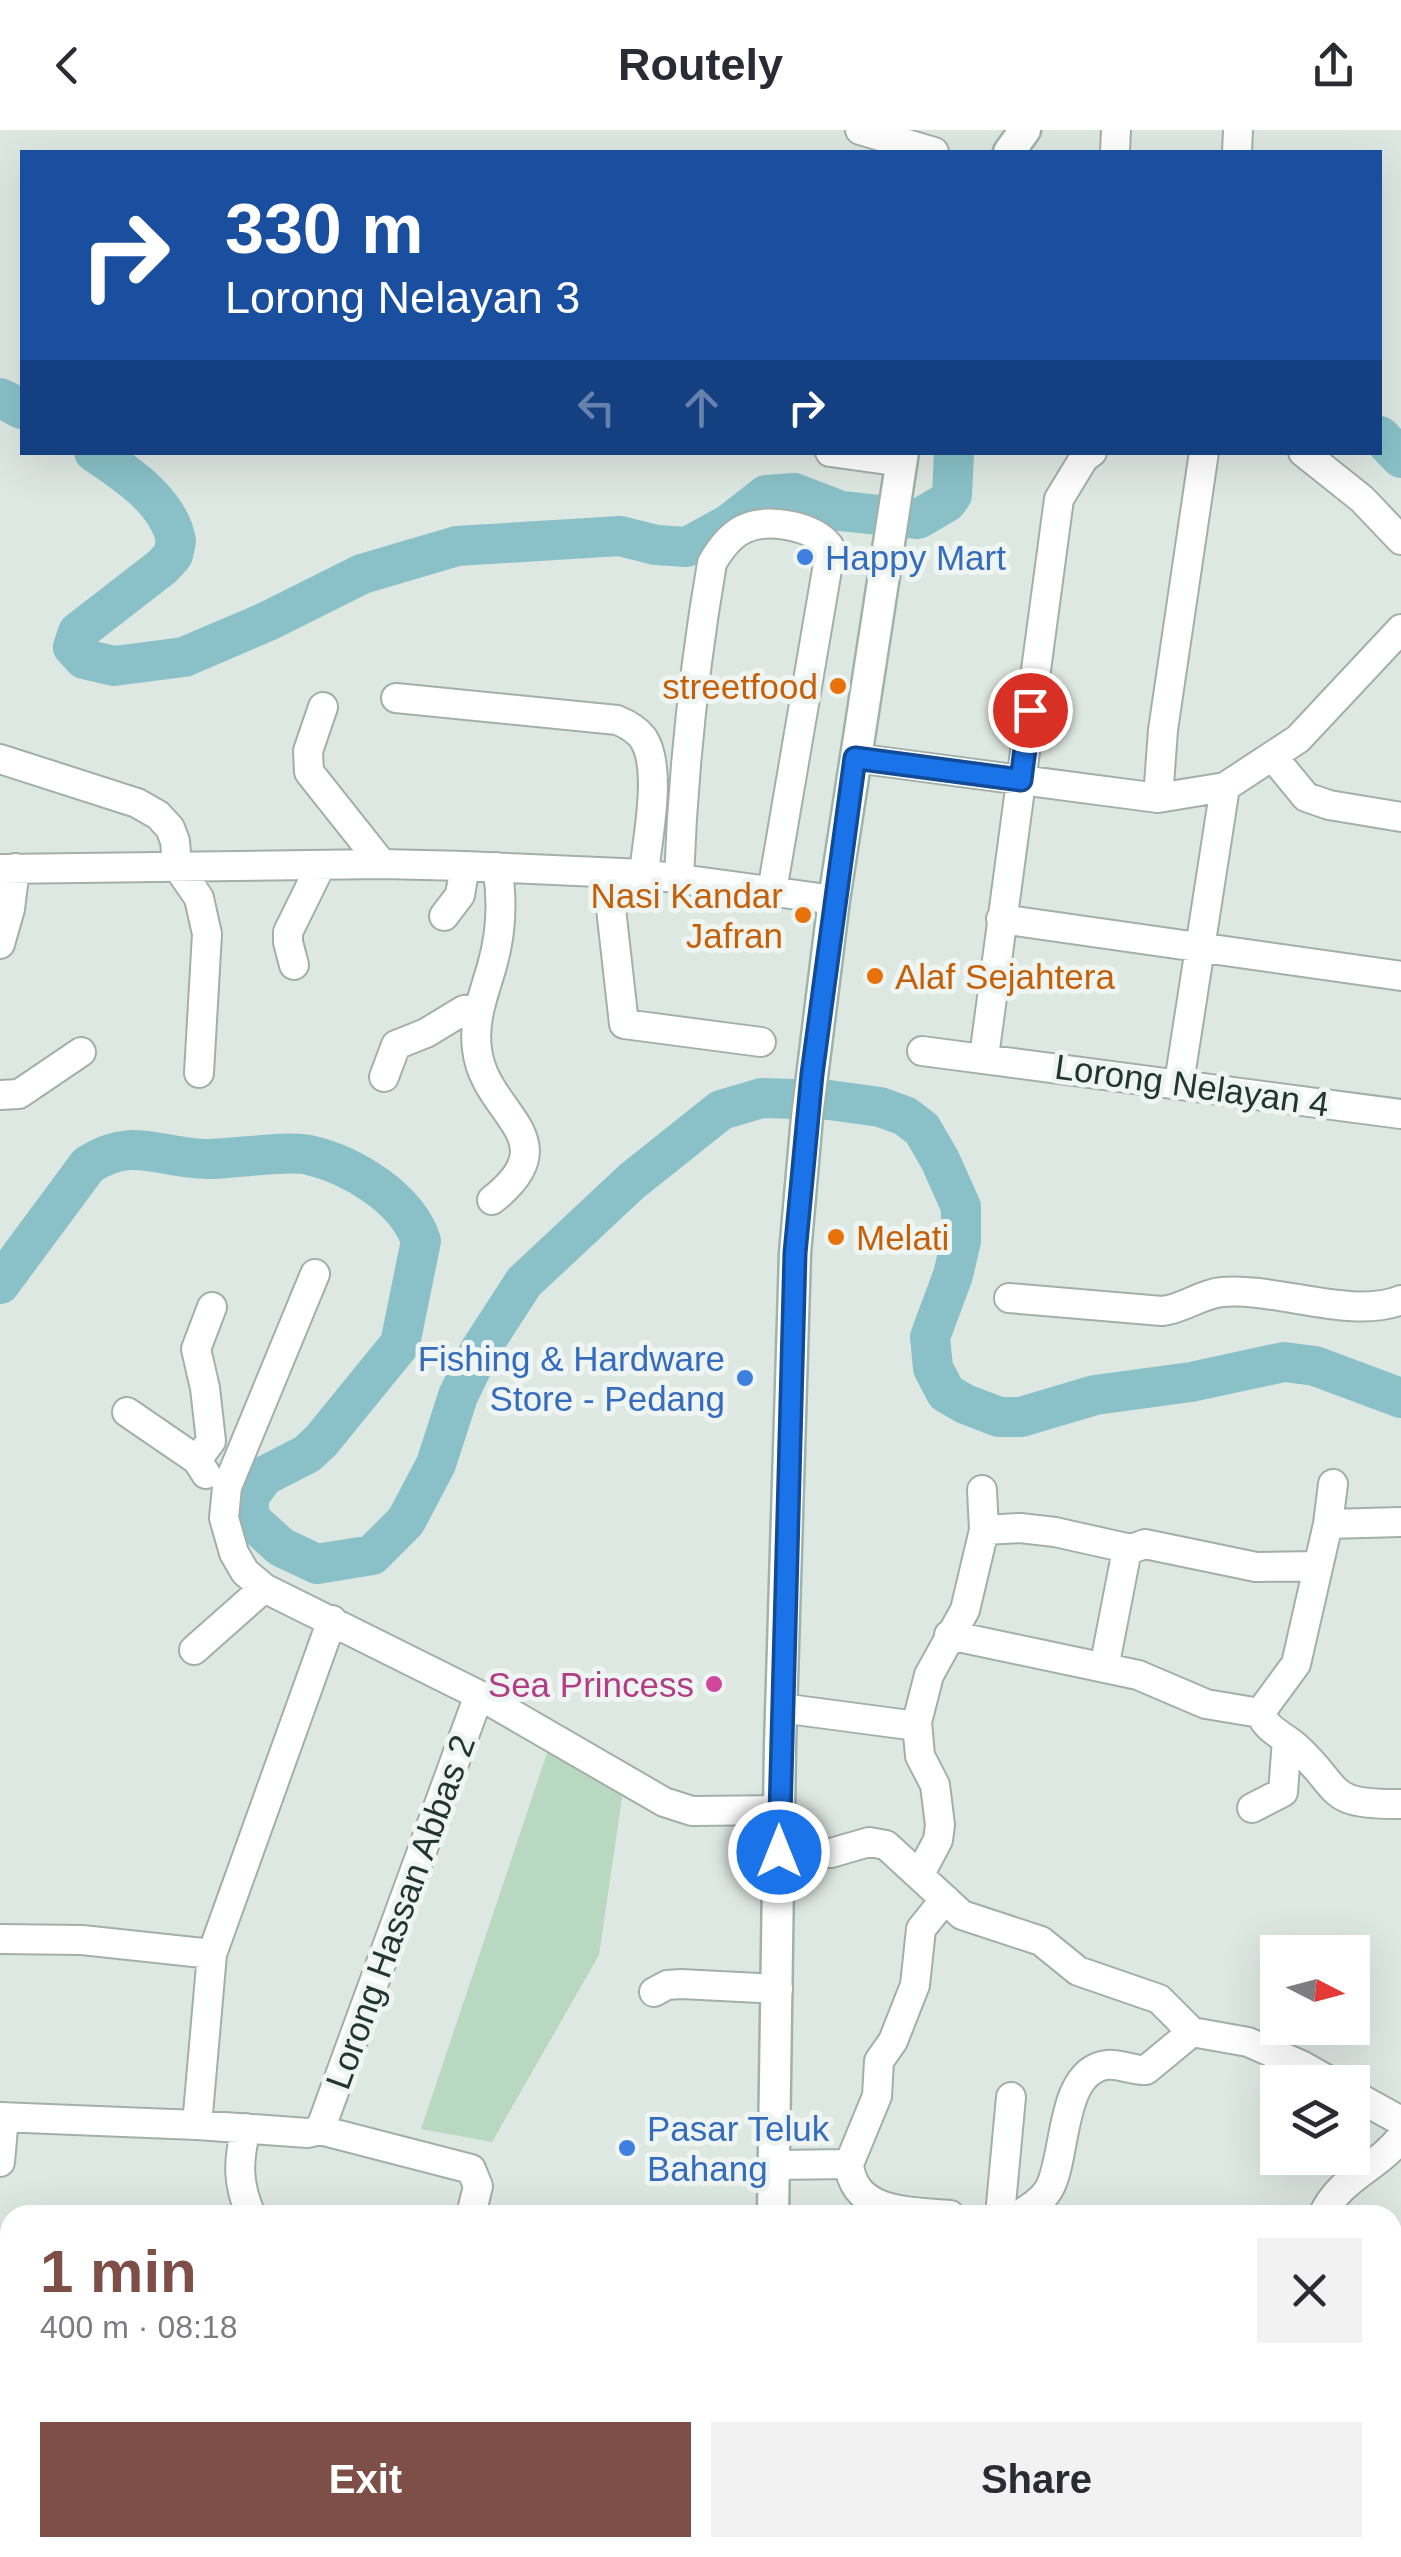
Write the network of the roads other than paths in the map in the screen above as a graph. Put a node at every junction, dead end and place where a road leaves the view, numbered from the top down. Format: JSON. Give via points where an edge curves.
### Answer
{"nodes":[{"id":1,"x":860,"y":130,"type":"edge"},
{"id":2,"x":1025,"y":130,"type":"edge"},
{"id":3,"x":927,"y":150,"type":"edge"},
{"id":4,"x":1010,"y":150,"type":"edge"},
{"id":5,"x":873,"y":455,"type":"edge"},
{"id":6,"x":1088,"y":455,"type":"edge"},
{"id":7,"x":1204,"y":455,"type":"edge"},
{"id":8,"x":1307,"y":455,"type":"edge"},
{"id":9,"x":902,"y":457,"type":"edge"},
{"id":10,"x":1401,"y":540,"type":"edge"},
{"id":11,"x":1401,"y":628,"type":"edge"},
{"id":12,"x":396,"y":698,"type":"dead end"},
{"id":13,"x":323,"y":707,"type":"dead end"},
{"id":14,"x":1273,"y":757,"type":"junction"},
{"id":15,"x":855,"y":758,"type":"junction"},
{"id":16,"x":0,"y":759,"type":"edge"},
{"id":17,"x":1021,"y":780,"type":"junction"},
{"id":18,"x":1225,"y":787,"type":"junction"},
{"id":19,"x":1158,"y":798,"type":"junction"},
{"id":20,"x":1401,"y":817,"type":"edge"},
{"id":21,"x":382,"y":864,"type":"junction"},
{"id":22,"x":321,"y":865,"type":"junction"},
{"id":23,"x":176,"y":866,"type":"junction"},
{"id":24,"x":464,"y":866,"type":"junction"},
{"id":25,"x":496,"y":867,"type":"junction"},
{"id":26,"x":7,"y":869,"type":"edge"},
{"id":27,"x":607,"y":873,"type":"junction"},
{"id":28,"x":644,"y":874,"type":"junction"},
{"id":29,"x":679,"y":878,"type":"junction"},
{"id":30,"x":772,"y":891,"type":"junction"},
{"id":31,"x":834,"y":900,"type":"junction"},
{"id":32,"x":444,"y":916,"type":"dead end"},
{"id":33,"x":1001,"y":920,"type":"junction"},
{"id":34,"x":0,"y":944,"type":"edge"},
{"id":35,"x":1199,"y":947,"type":"junction"},
{"id":36,"x":294,"y":965,"type":"dead end"},
{"id":37,"x":1401,"y":976,"type":"edge"},
{"id":38,"x":479,"y":1008,"type":"junction"},
{"id":39,"x":760,"y":1042,"type":"dead end"},
{"id":40,"x":922,"y":1051,"type":"dead end"},
{"id":41,"x":81,"y":1052,"type":"dead end"},
{"id":42,"x":984,"y":1057,"type":"junction"},
{"id":43,"x":198,"y":1074,"type":"dead end"},
{"id":44,"x":384,"y":1077,"type":"dead end"},
{"id":45,"x":1179,"y":1083,"type":"junction"},
{"id":46,"x":1,"y":1102,"type":"edge"},
{"id":47,"x":1401,"y":1114,"type":"edge"},
{"id":48,"x":492,"y":1200,"type":"dead end"},
{"id":49,"x":315,"y":1274,"type":"dead end"},
{"id":50,"x":1009,"y":1298,"type":"dead end"},
{"id":51,"x":1401,"y":1300,"type":"edge"},
{"id":52,"x":212,"y":1307,"type":"dead end"},
{"id":53,"x":127,"y":1412,"type":"dead end"},
{"id":54,"x":198,"y":1460,"type":"junction"},
{"id":55,"x":1333,"y":1484,"type":"dead end"},
{"id":56,"x":982,"y":1490,"type":"dead end"},
{"id":57,"x":226,"y":1505,"type":"junction"},
{"id":58,"x":1401,"y":1522,"type":"edge"},
{"id":59,"x":1328,"y":1524,"type":"junction"},
{"id":60,"x":984,"y":1530,"type":"junction"},
{"id":61,"x":1131,"y":1548,"type":"junction"},
{"id":62,"x":1318,"y":1566,"type":"junction"},
{"id":63,"x":264,"y":1588,"type":"junction"},
{"id":64,"x":332,"y":1620,"type":"junction"},
{"id":65,"x":949,"y":1635,"type":"junction"},
{"id":66,"x":194,"y":1650,"type":"dead end"},
{"id":67,"x":1088,"y":1673,"type":"junction"},
{"id":68,"x":479,"y":1695,"type":"junction"},
{"id":69,"x":782,"y":1708,"type":"junction"},
{"id":70,"x":1260,"y":1714,"type":"junction"},
{"id":71,"x":917,"y":1722,"type":"junction"},
{"id":72,"x":1288,"y":1740,"type":"junction"},
{"id":73,"x":1401,"y":1804,"type":"edge"},
{"id":74,"x":1252,"y":1808,"type":"dead end"},
{"id":75,"x":779,"y":1810,"type":"junction"},
{"id":76,"x":779,"y":1852,"type":"junction"},
{"id":77,"x":920,"y":1874,"type":"junction"},
{"id":78,"x":945,"y":1899,"type":"junction"},
{"id":79,"x":0,"y":1938,"type":"edge"},
{"id":80,"x":212,"y":1954,"type":"junction"},
{"id":81,"x":778,"y":1989,"type":"junction"},
{"id":82,"x":654,"y":1992,"type":"dead end"},
{"id":83,"x":1192,"y":2032,"type":"junction"},
{"id":84,"x":1301,"y":2065,"type":"edge"},
{"id":85,"x":1011,"y":2096,"type":"dead end"},
{"id":86,"x":1370,"y":2104,"type":"edge"},
{"id":87,"x":2,"y":2117,"type":"edge"},
{"id":88,"x":1401,"y":2121,"type":"edge"},
{"id":89,"x":198,"y":2124,"type":"junction"},
{"id":90,"x":246,"y":2128,"type":"junction"},
{"id":91,"x":320,"y":2130,"type":"junction"},
{"id":92,"x":1401,"y":2137,"type":"edge"},
{"id":93,"x":0,"y":2162,"type":"edge"},
{"id":94,"x":849,"y":2164,"type":"junction"},
{"id":95,"x":774,"y":2165,"type":"junction"},
{"id":96,"x":247,"y":2205,"type":"edge"},
{"id":97,"x":473,"y":2205,"type":"edge"},
{"id":98,"x":773,"y":2205,"type":"edge"},
{"id":99,"x":885,"y":2205,"type":"edge"},
{"id":100,"x":1001,"y":2205,"type":"edge"},
{"id":101,"x":1035,"y":2205,"type":"edge"},
{"id":102,"x":1330,"y":2205,"type":"edge"}],
"edges":[{"from":1,"to":3,"type":"street"},
{"from":2,"to":4,"type":"main road"},
{"from":5,"to":9,"type":"street"},
{"from":6,"to":17,"type":"street","via":[[1059,499]]},
{"from":7,"to":19,"type":"street"},
{"from":8,"to":10,"type":"street"},
{"from":9,"to":15,"type":"main road"},
{"from":11,"to":14,"type":"street","via":[[1321,716]]},
{"from":12,"to":28,"type":"street","via":[[632,726],[653,771]]},
{"from":13,"to":21,"type":"street","via":[[308,752],[309,772]]},
{"from":14,"to":18,"type":"street"},
{"from":14,"to":20,"type":"street","via":[[1306,798]]},
{"from":15,"to":17,"type":"street"},
{"from":15,"to":31,"type":"main road"},
{"from":16,"to":23,"type":"street","via":[[149,809],[173,834]]},
{"from":17,"to":19,"type":"street"},
{"from":17,"to":33,"type":"street"},
{"from":18,"to":19,"type":"street"},
{"from":18,"to":35,"type":"street"},
{"from":21,"to":22,"type":"street"},
{"from":21,"to":24,"type":"street"},
{"from":22,"to":23,"type":"street"},
{"from":22,"to":36,"type":"street","via":[[288,932]]},
{"from":23,"to":26,"type":"street"},
{"from":23,"to":43,"type":"street","via":[[199,898],[207,934]]},
{"from":24,"to":25,"type":"street"},
{"from":24,"to":32,"type":"street","via":[[460,895]]},
{"from":25,"to":27,"type":"street"},
{"from":25,"to":38,"type":"street","via":[[500,924]]},
{"from":26,"to":34,"type":"street","via":[[10,910]]},
{"from":27,"to":28,"type":"street"},
{"from":27,"to":39,"type":"street","via":[[624,1024]]},
{"from":28,"to":29,"type":"street"},
{"from":29,"to":30,"type":"street"},
{"from":29,"to":30,"type":"street","via":[[682,776],[712,562],[744,528],[782,526],[816,534],[829,546],[829,558]]},
{"from":30,"to":31,"type":"street"},
{"from":31,"to":69,"type":"main road","via":[[795,1253]]},
{"from":33,"to":35,"type":"street"},
{"from":33,"to":42,"type":"street"},
{"from":35,"to":37,"type":"street"},
{"from":35,"to":45,"type":"street"},
{"from":38,"to":44,"type":"street","via":[[396,1045]]},
{"from":38,"to":48,"type":"street","via":[[478,1060],[495,1098],[524,1136],[523,1166]]},
{"from":40,"to":42,"type":"street","name":"Lorong Nelayan 4"},
{"from":41,"to":46,"type":"street"},
{"from":42,"to":45,"type":"street","name":"Lorong Nelayan 4"},
{"from":45,"to":47,"type":"street","name":"Lorong Nelayan 4"},
{"from":49,"to":57,"type":"street","via":[[227,1487]]},
{"from":50,"to":51,"type":"street","via":[[1162,1310],[1221,1292],[1362,1307]]},
{"from":52,"to":54,"type":"street","via":[[196,1349],[211,1440]]},
{"from":53,"to":54,"type":"street"},
{"from":54,"to":57,"type":"street"},
{"from":55,"to":59,"type":"street"},
{"from":56,"to":60,"type":"street"},
{"from":57,"to":63,"type":"street","via":[[234,1553]]},
{"from":58,"to":59,"type":"street"},
{"from":59,"to":62,"type":"street"},
{"from":60,"to":61,"type":"street","via":[[1056,1532]]},
{"from":60,"to":65,"type":"street","via":[[965,1610]]},
{"from":61,"to":62,"type":"street","via":[[1145,1544],[1256,1567]]},
{"from":61,"to":67,"type":"street"},
{"from":62,"to":70,"type":"street","via":[[1296,1664]]},
{"from":63,"to":64,"type":"street"},
{"from":63,"to":66,"type":"street"},
{"from":64,"to":68,"type":"street"},
{"from":64,"to":80,"type":"street"},
{"from":65,"to":67,"type":"street"},
{"from":65,"to":71,"type":"street","via":[[928,1675]]},
{"from":67,"to":70,"type":"street","via":[[1138,1674],[1206,1704]]},
{"from":68,"to":75,"type":"street","via":[[664,1802],[692,1811]]},
{"from":68,"to":91,"type":"street","name":"Lorong Hassan Abbas 2"},
{"from":69,"to":71,"type":"street"},
{"from":69,"to":75,"type":"main road"},
{"from":70,"to":72,"type":"street"},
{"from":71,"to":77,"type":"street","via":[[940,1825]]},
{"from":72,"to":73,"type":"street","via":[[1340,1796]]},
{"from":72,"to":74,"type":"street","via":[[1283,1792]]},
{"from":75,"to":76,"type":"main road"},
{"from":76,"to":77,"type":"street","via":[[831,1853],[876,1842]]},
{"from":76,"to":81,"type":"main road"},
{"from":77,"to":78,"type":"street"},
{"from":78,"to":83,"type":"street","via":[[962,1915],[1040,1941],[1078,1971],[1159,1999]]},
{"from":78,"to":94,"type":"street","via":[[921,1929],[915,1984],[878,2061],[878,2096]]},
{"from":79,"to":80,"type":"street"},
{"from":80,"to":89,"type":"street"},
{"from":81,"to":82,"type":"street","via":[[667,1984]]},
{"from":81,"to":95,"type":"main road"},
{"from":83,"to":84,"type":"street","via":[[1248,2042]]},
{"from":83,"to":101,"type":"street","via":[[1146,2070],[1108,2064],[1084,2078],[1050,2186]]},
{"from":85,"to":100,"type":"street"},
{"from":86,"to":88,"type":"street"},
{"from":87,"to":89,"type":"street"},
{"from":87,"to":93,"type":"street"},
{"from":89,"to":90,"type":"street"},
{"from":90,"to":91,"type":"street"},
{"from":90,"to":96,"type":"street","via":[[238,2170]]},
{"from":91,"to":97,"type":"street","via":[[472,2169],[478,2186]]},
{"from":92,"to":102,"type":"street","via":[[1344,2184]]},
{"from":94,"to":95,"type":"street"},
{"from":94,"to":99,"type":"street","via":[[854,2185],[872,2203]]},
{"from":95,"to":98,"type":"main road"}]}
